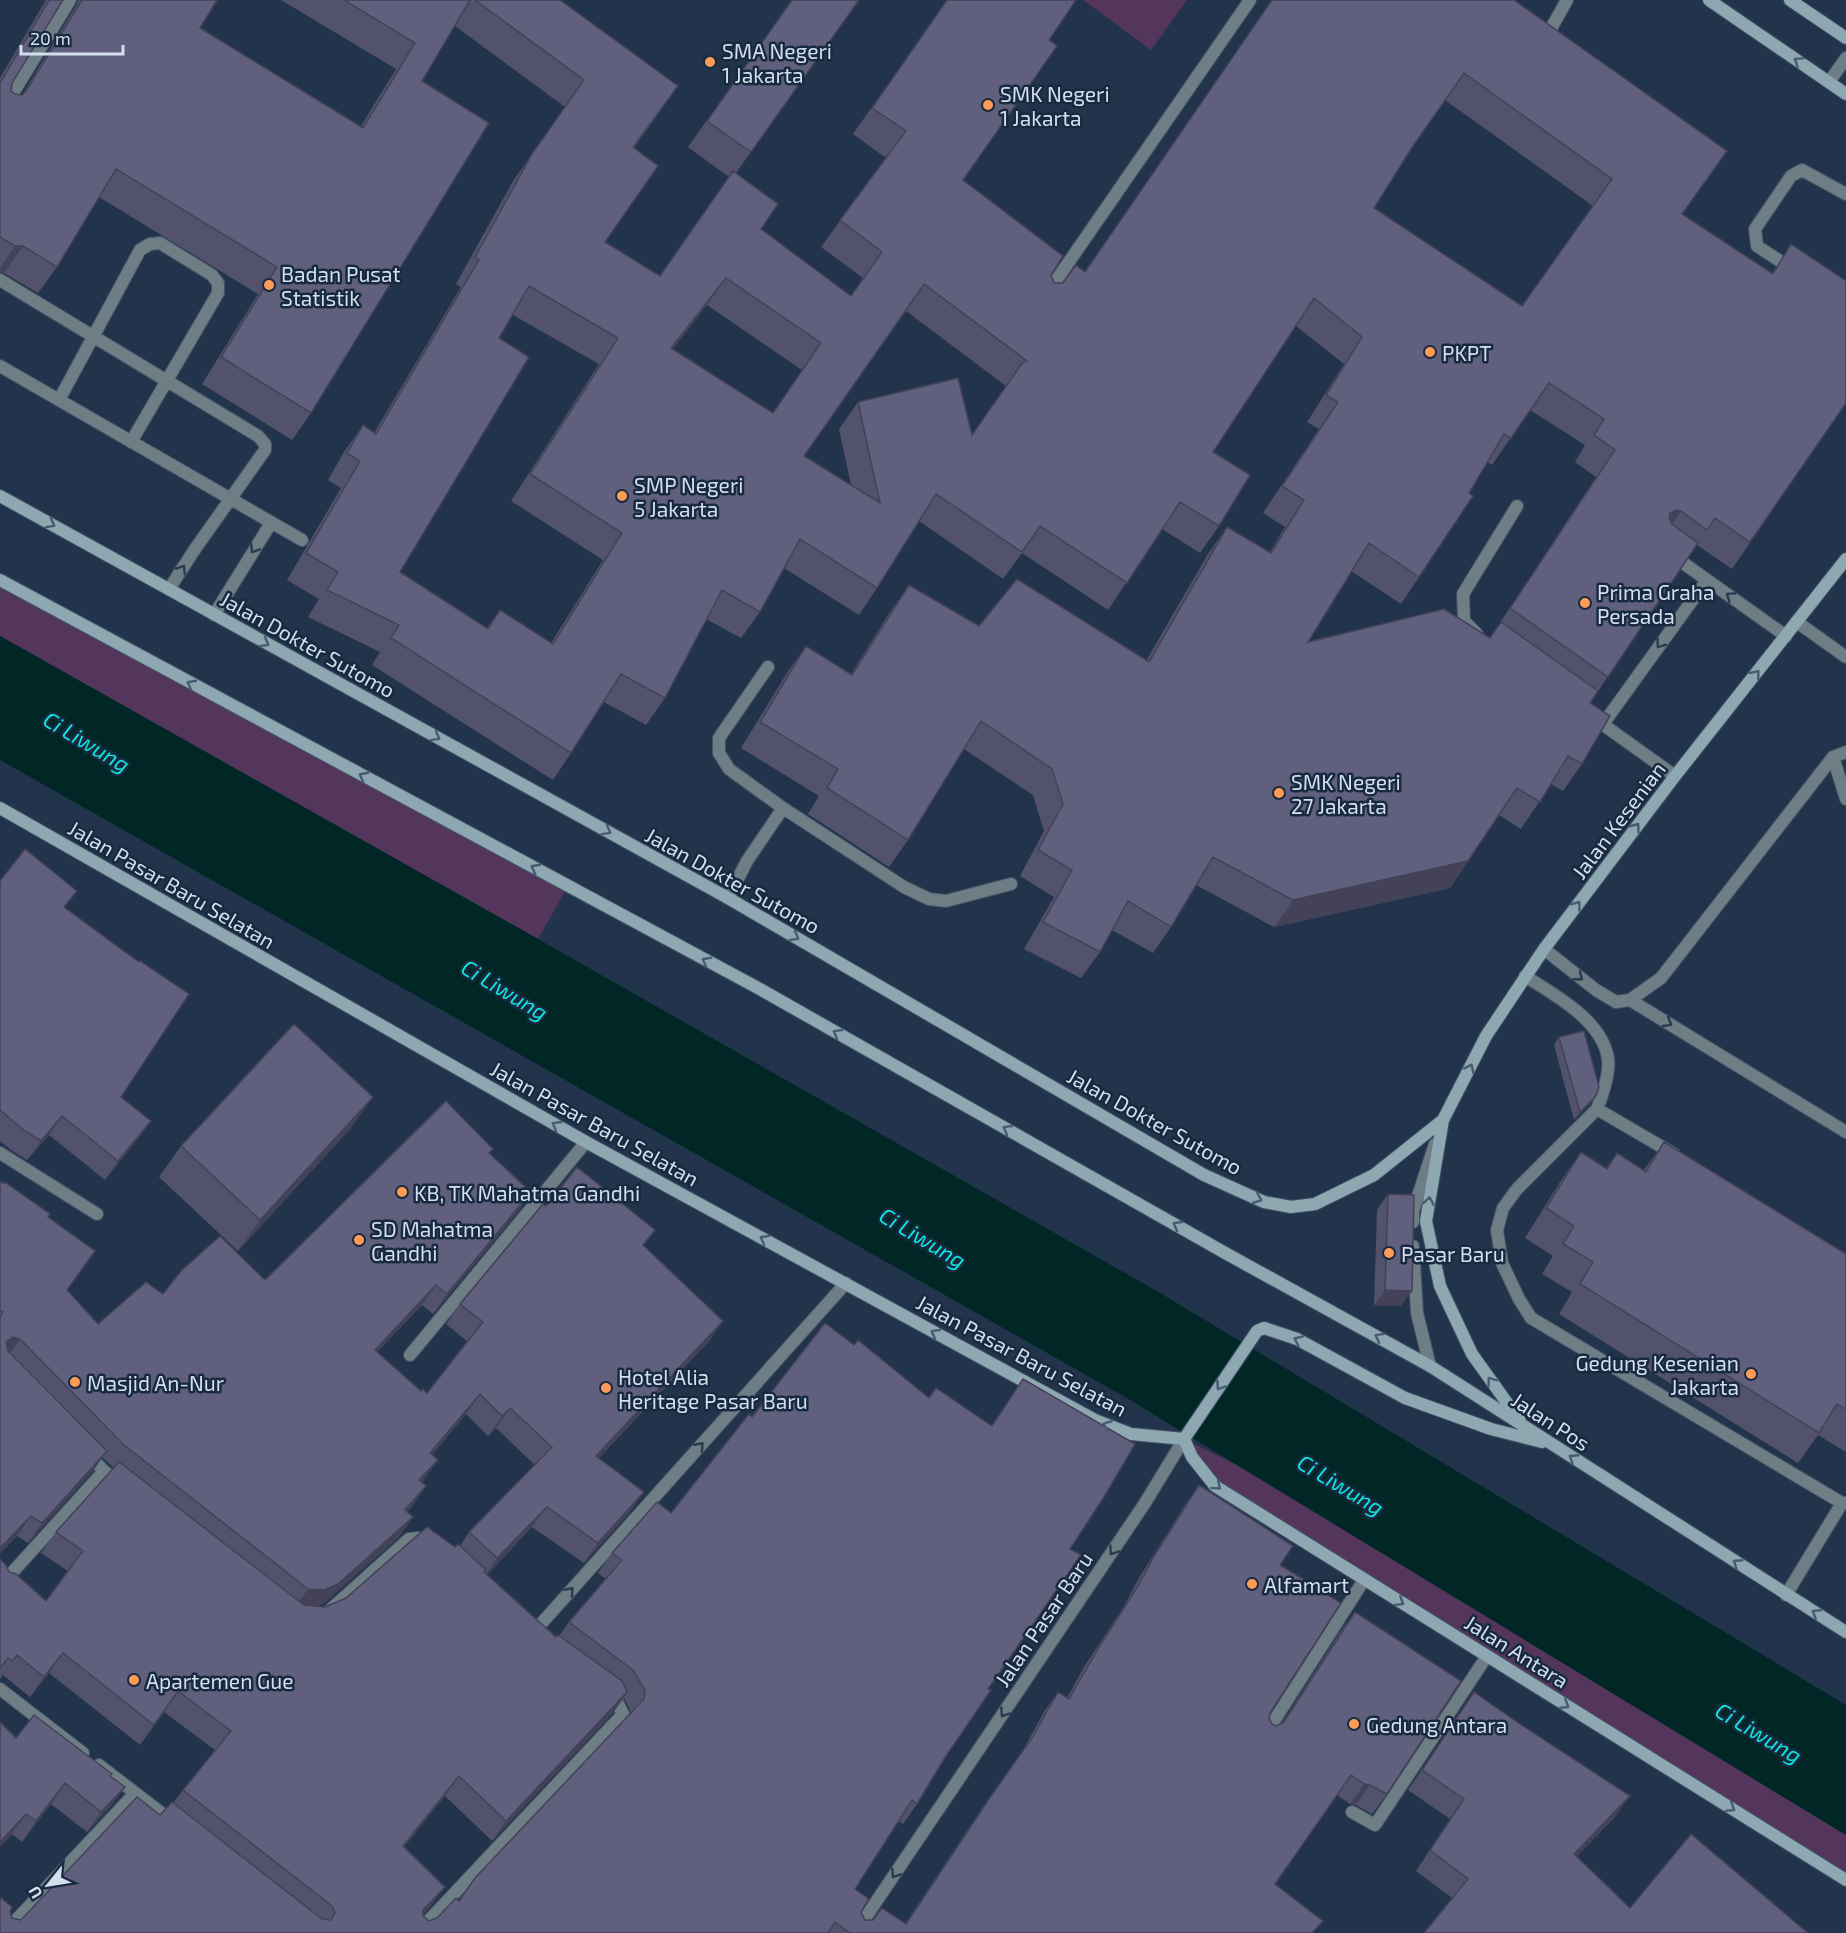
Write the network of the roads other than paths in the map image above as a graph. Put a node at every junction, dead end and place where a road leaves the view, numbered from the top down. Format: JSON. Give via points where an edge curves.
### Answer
{"nodes":[{"id":1,"x":69,"y":0,"type":"edge"},
{"id":2,"x":1250,"y":0,"type":"edge"},
{"id":3,"x":1567,"y":0,"type":"edge"},
{"id":4,"x":1710,"y":0,"type":"edge"},
{"id":5,"x":1790,"y":0,"type":"edge"},
{"id":6,"x":1846,"y":38,"type":"edge"},
{"id":7,"x":1548,"y":51,"type":"edge"},
{"id":8,"x":1846,"y":58,"type":"edge"},
{"id":9,"x":1829,"y":82,"type":"junction"},
{"id":10,"x":1846,"y":94,"type":"edge"},
{"id":11,"x":0,"y":114,"type":"edge"},
{"id":12,"x":1846,"y":194,"type":"edge"},
{"id":13,"x":1807,"y":279,"type":"edge"},
{"id":14,"x":0,"y":280,"type":"edge"},
{"id":15,"x":1040,"y":303,"type":"edge"},
{"id":16,"x":93,"y":335,"type":"junction"},
{"id":17,"x":0,"y":366,"type":"edge"},
{"id":18,"x":167,"y":380,"type":"junction"},
{"id":19,"x":59,"y":400,"type":"junction"},
{"id":20,"x":131,"y":442,"type":"junction"},
{"id":21,"x":0,"y":496,"type":"edge"},
{"id":22,"x":229,"y":500,"type":"junction"},
{"id":23,"x":1517,"y":506,"type":"dead end"},
{"id":24,"x":270,"y":523,"type":"junction"},
{"id":25,"x":302,"y":540,"type":"dead end"},
{"id":26,"x":1658,"y":545,"type":"edge"},
{"id":27,"x":1846,"y":559,"type":"edge"},
{"id":28,"x":0,"y":580,"type":"edge"},
{"id":29,"x":1707,"y":580,"type":"junction"},
{"id":30,"x":169,"y":589,"type":"junction"},
{"id":31,"x":214,"y":615,"type":"junction"},
{"id":32,"x":1797,"y":622,"type":"junction"},
{"id":33,"x":1786,"y":636,"type":"junction"},
{"id":34,"x":1491,"y":645,"type":"edge"},
{"id":35,"x":1846,"y":657,"type":"edge"},
{"id":36,"x":768,"y":667,"type":"dead end"},
{"id":37,"x":1584,"y":711,"type":"edge"},
{"id":38,"x":1603,"y":724,"type":"junction"},
{"id":39,"x":1846,"y":752,"type":"edge"},
{"id":40,"x":1833,"y":757,"type":"junction"},
{"id":41,"x":1675,"y":776,"type":"junction"},
{"id":42,"x":1846,"y":800,"type":"edge"},
{"id":43,"x":0,"y":808,"type":"edge"},
{"id":44,"x":783,"y":808,"type":"junction"},
{"id":45,"x":1011,"y":884,"type":"dead end"},
{"id":46,"x":728,"y":898,"type":"junction"},
{"id":47,"x":1544,"y":949,"type":"junction"},
{"id":48,"x":1525,"y":976,"type":"junction"},
{"id":49,"x":1630,"y":1000,"type":"junction"},
{"id":50,"x":1598,"y":1109,"type":"junction"},
{"id":51,"x":1443,"y":1120,"type":"junction"},
{"id":52,"x":1846,"y":1132,"type":"edge"},
{"id":53,"x":586,"y":1142,"type":"junction"},
{"id":54,"x":0,"y":1153,"type":"edge"},
{"id":55,"x":1680,"y":1158,"type":"edge"},
{"id":56,"x":97,"y":1214,"type":"dead end"},
{"id":57,"x":846,"y":1283,"type":"junction"},
{"id":58,"x":410,"y":1354,"type":"dead end"},
{"id":59,"x":1430,"y":1365,"type":"junction"},
{"id":60,"x":1526,"y":1428,"type":"junction"},
{"id":61,"x":1185,"y":1437,"type":"junction"},
{"id":62,"x":1551,"y":1445,"type":"junction"},
{"id":63,"x":79,"y":1446,"type":"edge"},
{"id":64,"x":104,"y":1471,"type":"junction"},
{"id":65,"x":132,"y":1493,"type":"edge"},
{"id":66,"x":1844,"y":1503,"type":"edge"},
{"id":67,"x":442,"y":1552,"type":"edge"},
{"id":68,"x":1364,"y":1580,"type":"junction"},
{"id":69,"x":0,"y":1587,"type":"edge"},
{"id":70,"x":1786,"y":1595,"type":"junction"},
{"id":71,"x":320,"y":1615,"type":"edge"},
{"id":72,"x":1846,"y":1632,"type":"edge"},
{"id":73,"x":532,"y":1635,"type":"edge"},
{"id":74,"x":1487,"y":1656,"type":"junction"},
{"id":75,"x":596,"y":1683,"type":"edge"},
{"id":76,"x":0,"y":1689,"type":"edge"},
{"id":77,"x":1263,"y":1738,"type":"edge"},
{"id":78,"x":135,"y":1792,"type":"junction"},
{"id":79,"x":1352,"y":1812,"type":"dead end"},
{"id":80,"x":182,"y":1830,"type":"edge"},
{"id":81,"x":1846,"y":1880,"type":"edge"},
{"id":82,"x":4,"y":1933,"type":"edge"},
{"id":83,"x":417,"y":1933,"type":"edge"},
{"id":84,"x":855,"y":1933,"type":"edge"}],
"edges":[{"from":1,"to":11,"type":"street"},
{"from":2,"to":15,"type":"street"},
{"from":3,"to":7,"type":"street","via":[[1544,40]]},
{"from":9,"to":4,"type":"main road","one_way":true},
{"from":5,"to":6,"type":"main road"},
{"from":8,"to":9,"type":"street"},
{"from":9,"to":10,"type":"main road"},
{"from":12,"to":13,"type":"street","via":[[1802,170],[1791,176],[1755,230],[1757,246]]},
{"from":14,"to":16,"type":"street"},
{"from":16,"to":18,"type":"street"},
{"from":16,"to":18,"type":"street","via":[[140,250],[160,243],[169,248],[212,275],[218,283],[218,293]]},
{"from":16,"to":19,"type":"street"},
{"from":17,"to":19,"type":"street"},
{"from":18,"to":20,"type":"street"},
{"from":18,"to":22,"type":"street","via":[[266,444]]},
{"from":19,"to":20,"type":"street"},
{"from":20,"to":22,"type":"street"},
{"from":21,"to":30,"type":"main road","name":"Jalan Dokter Sutomo","one_way":true},
{"from":22,"to":24,"type":"street"},
{"from":30,"to":22,"type":"street","one_way":true},
{"from":23,"to":34,"type":"street","via":[[1463,594],[1464,621]]},
{"from":24,"to":25,"type":"street"},
{"from":24,"to":31,"type":"street","one_way":true},
{"from":26,"to":29,"type":"street"},
{"from":27,"to":32,"type":"main road","name":"Jalan Kesenian"},
{"from":59,"to":28,"type":"main road","name":"Jalan Pos","one_way":true,"via":[[758,988]]},
{"from":33,"to":29,"type":"street","one_way":true},
{"from":29,"to":38,"type":"street","one_way":true},
{"from":30,"to":31,"type":"main road","name":"Jalan Dokter Sutomo"},
{"from":31,"to":46,"type":"main road","name":"Jalan Dokter Sutomo","one_way":true},
{"from":32,"to":33,"type":"main road","name":"Jalan Kesenian"},
{"from":32,"to":35,"type":"street"},
{"from":41,"to":33,"type":"main road","name":"Jalan Kesenian","one_way":true},
{"from":36,"to":44,"type":"street","via":[[719,738],[719,753],[729,769]]},
{"from":37,"to":38,"type":"street"},
{"from":38,"to":41,"type":"street"},
{"from":39,"to":40,"type":"street"},
{"from":40,"to":42,"type":"street"},
{"from":40,"to":49,"type":"street","via":[[1661,978]]},
{"from":47,"to":41,"type":"main road","name":"Jalan Kesenian","one_way":true},
{"from":53,"to":43,"type":"main road","name":"Jalan Pasar Baru Selatan","one_way":true},
{"from":44,"to":45,"type":"street","via":[[904,887],[929,899],[946,901]]},
{"from":44,"to":46,"type":"street","via":[[747,861]]},
{"from":46,"to":51,"type":"main road","name":"Jalan Dokter Sutomo","one_way":true,"via":[[1204,1175],[1264,1202],[1291,1207],[1315,1204],[1374,1175]]},
{"from":47,"to":48,"type":"main road","name":"Jalan Kesenian"},
{"from":47,"to":49,"type":"street","one_way":true,"via":[[1616,1002]]},
{"from":48,"to":50,"type":"street","via":[[1569,1005],[1601,1036],[1608,1060]]},
{"from":51,"to":48,"type":"main road","name":"Jalan Kesenian","one_way":true,"via":[[1486,1036]]},
{"from":49,"to":52,"type":"street","one_way":true},
{"from":50,"to":55,"type":"street"},
{"from":50,"to":66,"type":"street","via":[[1517,1189],[1503,1208],[1497,1230],[1502,1263],[1519,1299],[1531,1318]]},
{"from":51,"to":59,"type":"street","via":[[1413,1211],[1417,1313]]},
{"from":60,"to":51,"type":"main road","one_way":true,"via":[[1472,1354],[1440,1286],[1426,1221]]},
{"from":57,"to":53,"type":"main road","name":"Jalan Pasar Baru Selatan","one_way":true},
{"from":53,"to":58,"type":"street"},
{"from":54,"to":56,"type":"street"},
{"from":61,"to":57,"type":"main road","name":"Jalan Pasar Baru Selatan","one_way":true,"via":[[1131,1434],[1095,1420]]},
{"from":73,"to":57,"type":"street","one_way":true},
{"from":59,"to":60,"type":"main road","name":"Jalan Pos"},
{"from":60,"to":62,"type":"main road","name":"Jalan Pos"},
{"from":62,"to":61,"type":"main road","name":"Jalan Pasar Baru","one_way":true,"via":[[1491,1429],[1405,1398],[1297,1339],[1264,1328],[1253,1338]]},
{"from":61,"to":68,"type":"main road","name":"Jalan Antara","one_way":true,"via":[[1192,1457],[1215,1486]]},
{"from":61,"to":84,"type":"street","name":"Jalan Pasar Baru","one_way":true,"via":[[1145,1503]]},
{"from":70,"to":62,"type":"main road","name":"Jalan Pos","one_way":true},
{"from":63,"to":64,"type":"street"},
{"from":64,"to":65,"type":"street"},
{"from":64,"to":69,"type":"street"},
{"from":66,"to":70,"type":"street"},
{"from":67,"to":71,"type":"street","via":[[434,1544],[409,1539]]},
{"from":68,"to":74,"type":"main road","name":"Jalan Antara","one_way":true},
{"from":68,"to":77,"type":"street"},
{"from":72,"to":70,"type":"main road","name":"Jalan Pos","one_way":true},
{"from":74,"to":79,"type":"street","via":[[1375,1826]]},
{"from":74,"to":81,"type":"main road","name":"Jalan Antara","one_way":true},
{"from":75,"to":83,"type":"street","via":[[614,1696],[623,1714]]},
{"from":76,"to":78,"type":"street"},
{"from":78,"to":80,"type":"street"},
{"from":78,"to":82,"type":"street"}]}
